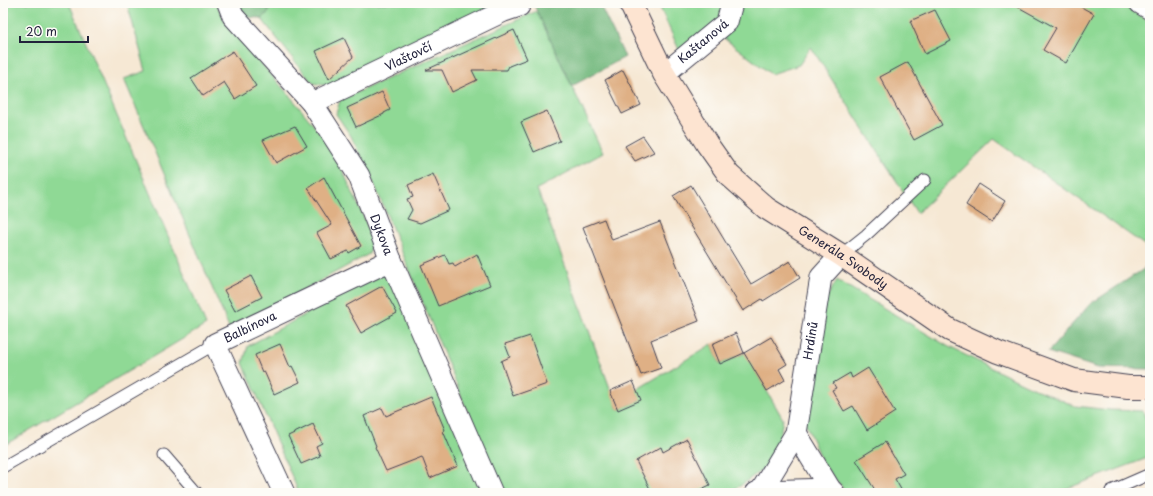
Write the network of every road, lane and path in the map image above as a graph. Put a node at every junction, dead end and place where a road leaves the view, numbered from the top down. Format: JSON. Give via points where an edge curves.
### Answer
{"nodes":[{"id":1,"x":228,"y":3,"type":"edge"},
{"id":2,"x":630,"y":3,"type":"edge"},
{"id":3,"x":732,"y":3,"type":"edge"},
{"id":4,"x":1140,"y":3,"type":"edge"},
{"id":5,"x":508,"y":7,"type":"edge"},
{"id":6,"x":1150,"y":9,"type":"edge"},
{"id":7,"x":664,"y":74,"type":"junction"},
{"id":8,"x":312,"y":103,"type":"junction"},
{"id":9,"x":925,"y":180,"type":"dead end"},
{"id":10,"x":841,"y":255,"type":"junction"},
{"id":11,"x":391,"y":260,"type":"junction"},
{"id":12,"x":215,"y":344,"type":"junction"},
{"id":13,"x":1150,"y":387,"type":"edge"},
{"id":14,"x":796,"y":433,"type":"junction"},
{"id":15,"x":164,"y":455,"type":"dead end"},
{"id":16,"x":3,"y":467,"type":"edge"},
{"id":17,"x":1150,"y":474,"type":"edge"},
{"id":18,"x":832,"y":491,"type":"edge"},
{"id":19,"x":1111,"y":491,"type":"dead end"},
{"id":20,"x":759,"y":492,"type":"edge"},
{"id":21,"x":197,"y":493,"type":"edge"},
{"id":22,"x":284,"y":493,"type":"edge"},
{"id":23,"x":492,"y":493,"type":"edge"}],
"edges":[{"from":1,"to":8,"type":"street","name":"Dykova","via":[[233,16]]},
{"from":2,"to":7,"type":"main road","name":"Generála Svobody"},
{"from":3,"to":7,"type":"street","name":"Kaštanová","via":[[727,22]]},
{"from":4,"to":6,"type":"street"},
{"from":5,"to":8,"type":"street","name":"Vlaštovčí"},
{"from":7,"to":10,"type":"main road","name":"Generála Svobody","via":[[729,175],[766,208]]},
{"from":8,"to":11,"type":"street","name":"Dykova","via":[[359,176]]},
{"from":9,"to":10,"type":"lane"},
{"from":10,"to":13,"type":"main road","name":"Generála Svobody","via":[[950,330],[998,352],[1074,380],[1128,387]]},
{"from":10,"to":14,"type":"street","name":"Hrdinů","via":[[821,277]]},
{"from":11,"to":12,"type":"street","name":"Balbínova"},
{"from":11,"to":23,"type":"street","name":"Dykova"},
{"from":12,"to":16,"type":"lane"},
{"from":12,"to":22,"type":"street","name":"Balbínova"},
{"from":14,"to":18,"type":"street"},
{"from":14,"to":20,"type":"street","name":"Hrdinů"},
{"from":15,"to":21,"type":"lane"},
{"from":17,"to":19,"type":"lane"},
{"from":18,"to":20,"type":"street"}]}
